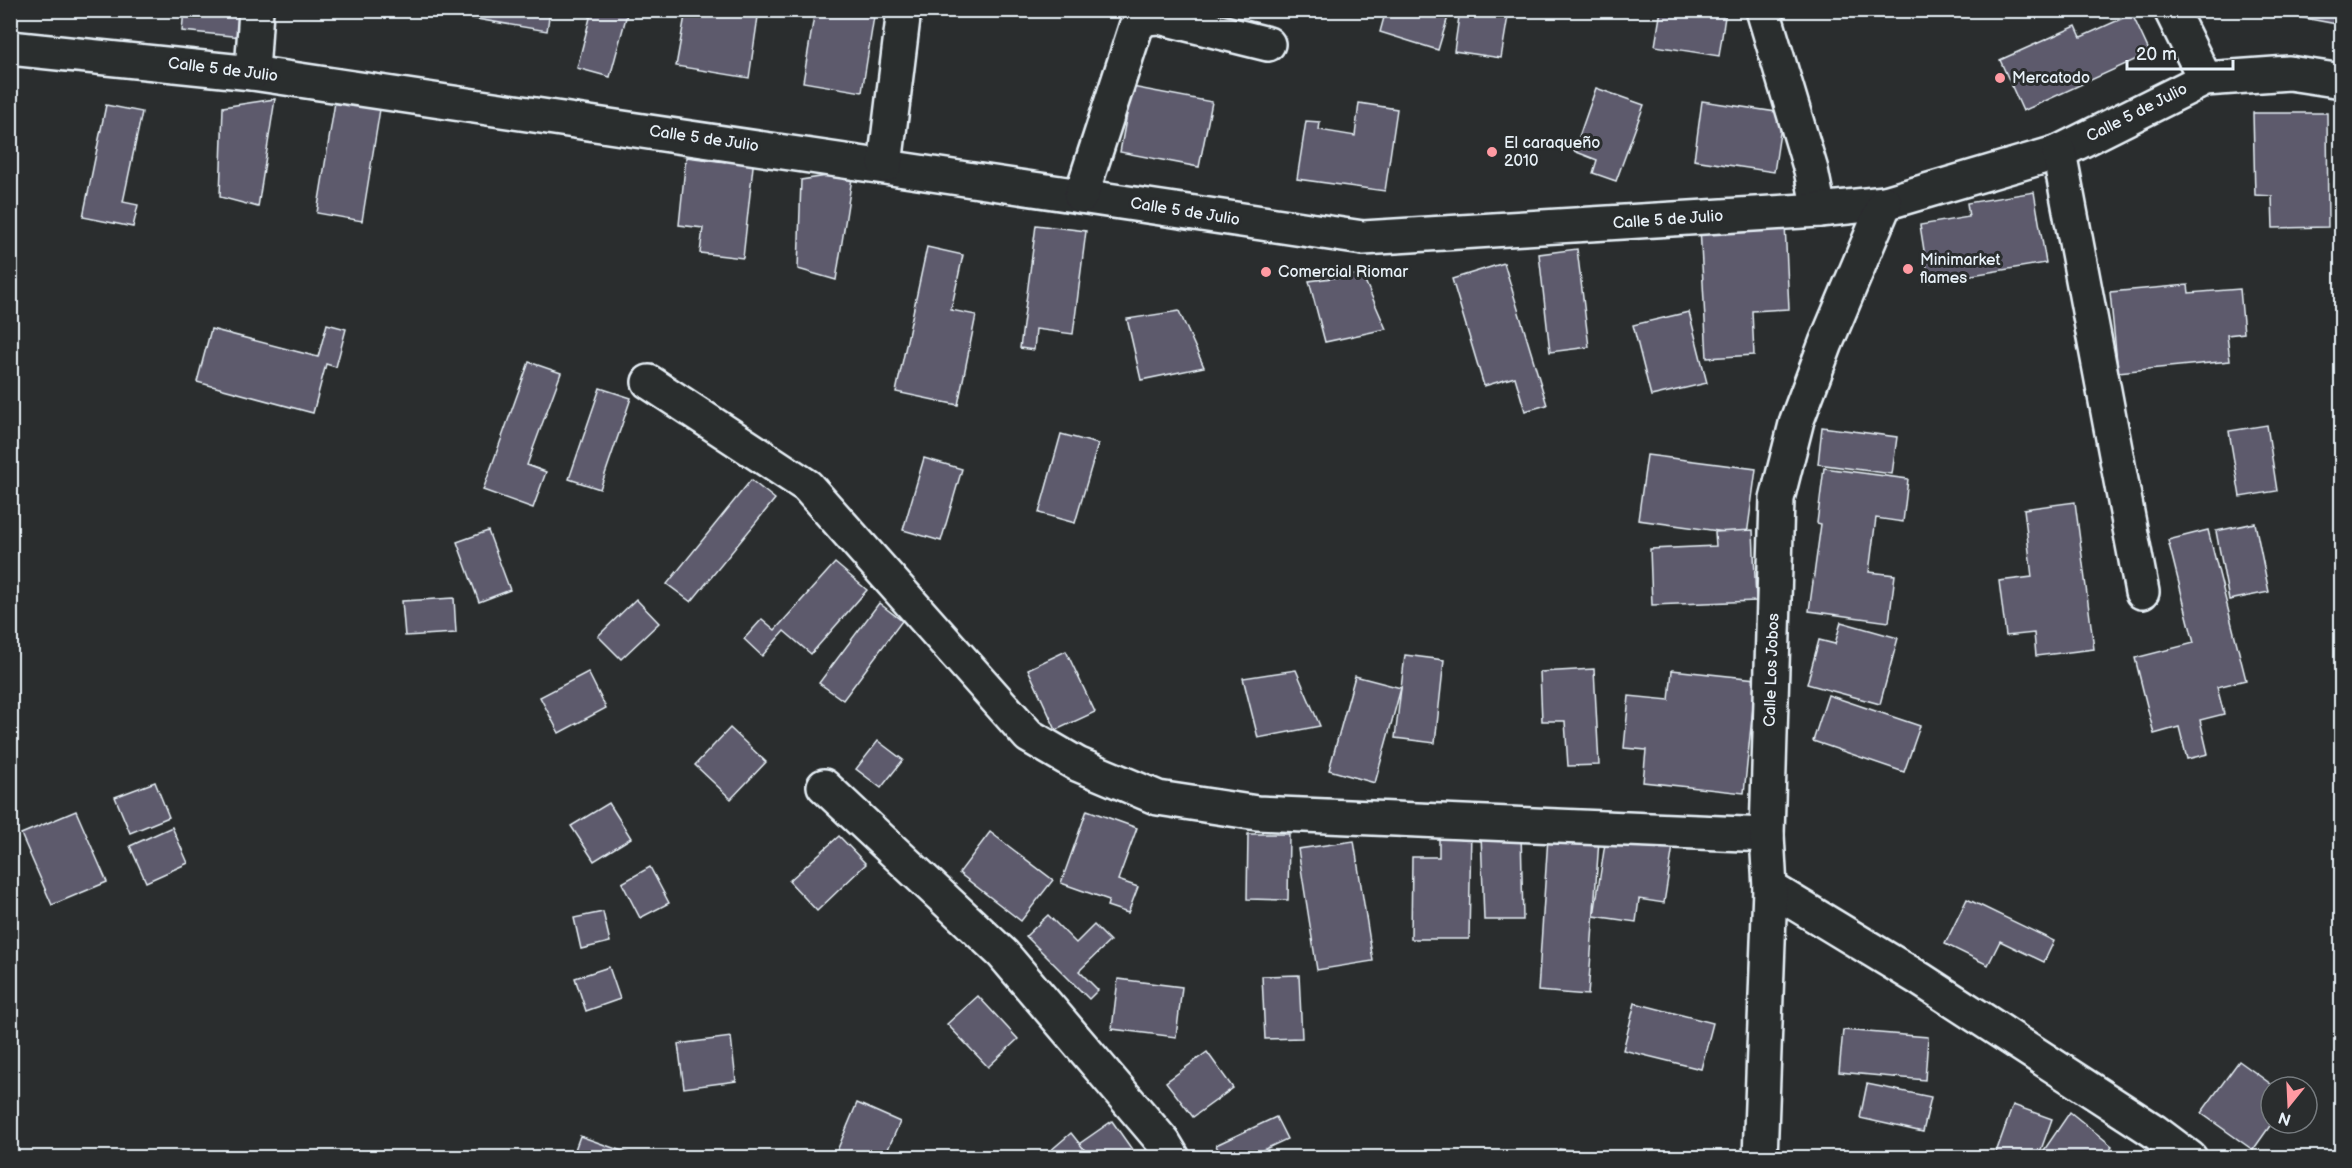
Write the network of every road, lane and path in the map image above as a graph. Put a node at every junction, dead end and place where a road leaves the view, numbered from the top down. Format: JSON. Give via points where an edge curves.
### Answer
{"nodes":[{"id":1,"x":256,"y":10,"type":"edge"},
{"id":2,"x":904,"y":10,"type":"edge"},
{"id":3,"x":1763,"y":10,"type":"edge"},
{"id":4,"x":2171,"y":10,"type":"edge"},
{"id":5,"x":1268,"y":44,"type":"dead end"},
{"id":6,"x":10,"y":48,"type":"edge"},
{"id":7,"x":252,"y":73,"type":"junction"},
{"id":8,"x":2205,"y":79,"type":"junction"},
{"id":9,"x":2342,"y":81,"type":"edge"},
{"id":10,"x":2059,"y":152,"type":"junction"},
{"id":11,"x":885,"y":165,"type":"junction"},
{"id":12,"x":1081,"y":196,"type":"junction"},
{"id":13,"x":1885,"y":203,"type":"junction"},
{"id":14,"x":1819,"y":210,"type":"junction"},
{"id":15,"x":649,"y":382,"type":"dead end"},
{"id":16,"x":2142,"y":592,"type":"dead end"},
{"id":17,"x":824,"y":786,"type":"dead end"},
{"id":18,"x":1767,"y":835,"type":"junction"},
{"id":19,"x":1770,"y":888,"type":"junction"},
{"id":20,"x":1173,"y":1158,"type":"edge"},
{"id":21,"x":1760,"y":1158,"type":"edge"},
{"id":22,"x":2190,"y":1158,"type":"edge"}],
"edges":[{"from":1,"to":7,"type":"street"},
{"from":2,"to":11,"type":"street"},
{"from":3,"to":14,"type":"street","via":[[1811,170]]},
{"from":4,"to":8,"type":"street"},
{"from":5,"to":12,"type":"street","via":[[1159,17],[1145,18],[1136,27]]},
{"from":6,"to":7,"type":"street","name":"Calle 5 de Julio"},
{"from":7,"to":11,"type":"street","name":"Calle 5 de Julio"},
{"from":8,"to":9,"type":"street","name":"Calle 5 de Julio","via":[[2289,73]]},
{"from":8,"to":10,"type":"street","name":"Calle 5 de Julio"},
{"from":10,"to":13,"type":"street","name":"Calle 5 de Julio"},
{"from":10,"to":16,"type":"street"},
{"from":11,"to":12,"type":"street","name":"Calle 5 de Julio"},
{"from":12,"to":14,"type":"street","name":"Calle 5 de Julio","via":[[1363,238]]},
{"from":13,"to":14,"type":"street","name":"Calle 5 de Julio"},
{"from":13,"to":18,"type":"street","name":"Calle Los Jobos","via":[[1797,420],[1777,500]]},
{"from":15,"to":18,"type":"street","via":[[807,486],[1029,736],[1077,764],[1158,798],[1257,813]]},
{"from":17,"to":20,"type":"street","via":[[1003,954]]},
{"from":18,"to":19,"type":"street","name":"Calle Los Jobos"},
{"from":19,"to":21,"type":"street","name":"Calle Los Jobos"},
{"from":19,"to":22,"type":"street","via":[[1920,979]]}]}
